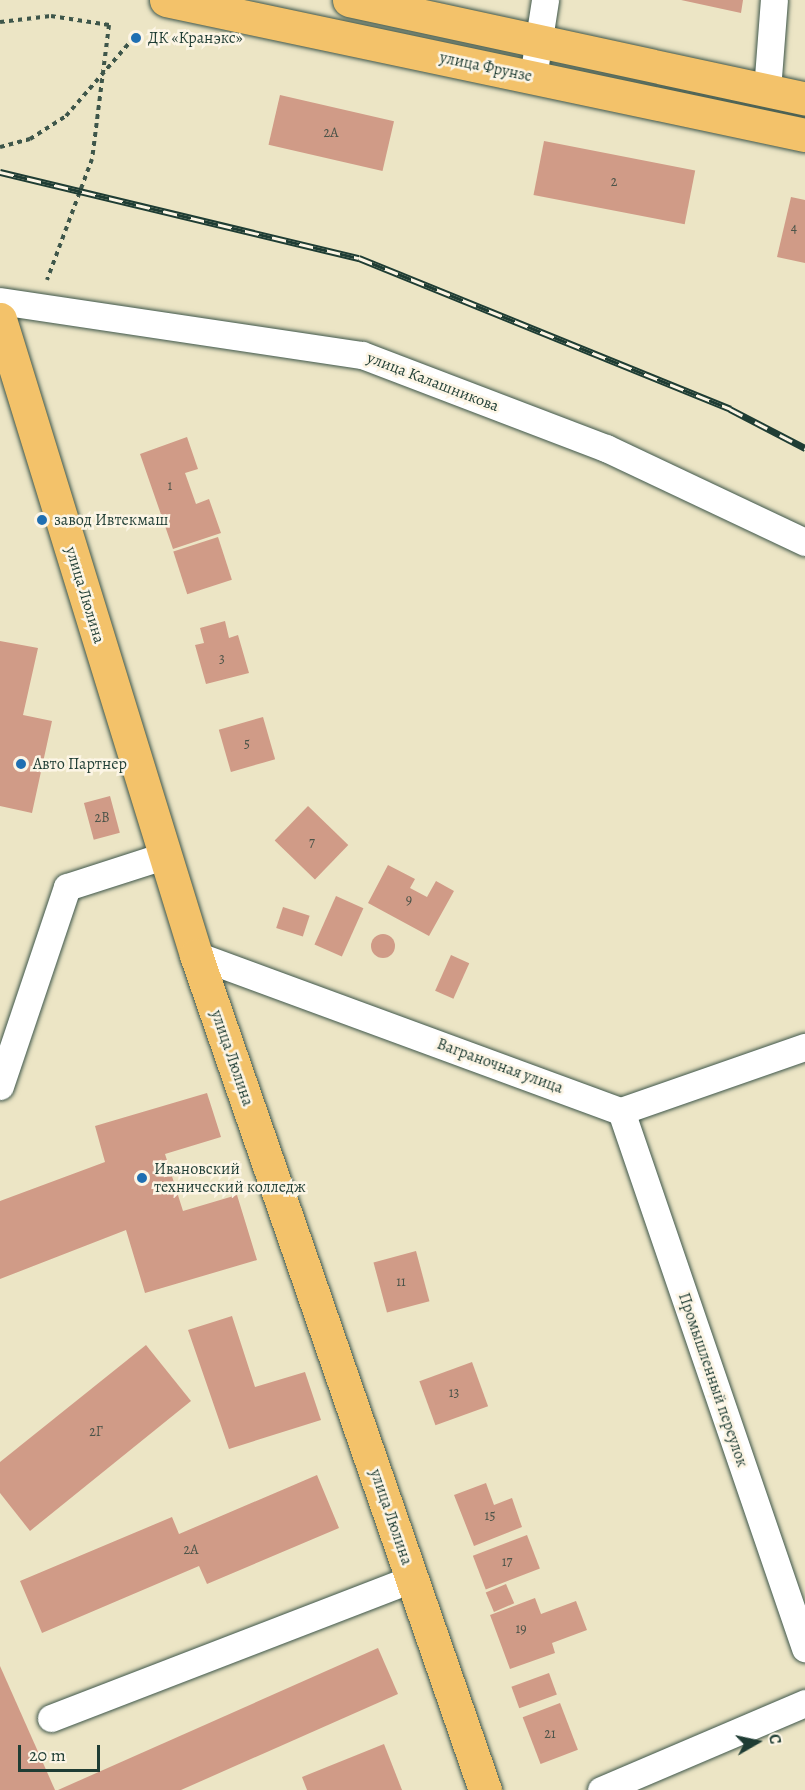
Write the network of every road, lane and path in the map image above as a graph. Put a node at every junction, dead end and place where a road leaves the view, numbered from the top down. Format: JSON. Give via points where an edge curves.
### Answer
{"nodes":[{"id":1,"x":166,"y":0,"type":"edge"},
{"id":2,"x":349,"y":0,"type":"edge"},
{"id":3,"x":545,"y":0,"type":"edge"},
{"id":4,"x":774,"y":0,"type":"edge"},
{"id":5,"x":0,"y":22,"type":"edge"},
{"id":6,"x":131,"y":41,"type":"dead end"},
{"id":7,"x":540,"y":42,"type":"junction"},
{"id":8,"x":103,"y":77,"type":"junction"},
{"id":9,"x":533,"y":77,"type":"junction"},
{"id":10,"x":767,"y":90,"type":"junction"},
{"id":11,"x":805,"y":99,"type":"edge"},
{"id":12,"x":760,"y":126,"type":"junction"},
{"id":13,"x":805,"y":135,"type":"edge"},
{"id":14,"x":0,"y":147,"type":"edge"},
{"id":15,"x":42,"y":292,"type":"dead end"},
{"id":16,"x":0,"y":301,"type":"edge"},
{"id":17,"x":0,"y":320,"type":"edge"},
{"id":18,"x":805,"y":542,"type":"edge"},
{"id":19,"x":165,"y":855,"type":"junction"},
{"id":20,"x":196,"y":955,"type":"junction"},
{"id":21,"x":805,"y":1047,"type":"edge"},
{"id":22,"x":0,"y":1086,"type":"edge"},
{"id":23,"x":621,"y":1111,"type":"junction"},
{"id":24,"x":412,"y":1579,"type":"junction"},
{"id":25,"x":805,"y":1648,"type":"edge"},
{"id":26,"x":805,"y":1703,"type":"edge"},
{"id":27,"x":51,"y":1718,"type":"dead end"},
{"id":28,"x":485,"y":1790,"type":"edge"},
{"id":29,"x":601,"y":1790,"type":"edge"}],
"edges":[{"from":1,"to":9,"type":"main road","name":"улица Фрунзе"},
{"from":2,"to":7,"type":"main road"},
{"from":3,"to":7,"type":"street"},
{"from":4,"to":10,"type":"street"},
{"from":5,"to":8,"type":"path","via":[[51,16],[110,25]]},
{"from":6,"to":8,"type":"path"},
{"from":7,"to":9,"type":"street"},
{"from":7,"to":10,"type":"main road"},
{"from":8,"to":14,"type":"path","via":[[49,129]]},
{"from":8,"to":15,"type":"path","via":[[84,192]]},
{"from":9,"to":12,"type":"main road","name":"улица Фрунзе"},
{"from":10,"to":11,"type":"main road"},
{"from":10,"to":12,"type":"main road"},
{"from":12,"to":13,"type":"main road","name":"улица Фрунзе"},
{"from":16,"to":18,"type":"street","name":"улица Калашникова","via":[[362,355],[606,448]]},
{"from":17,"to":19,"type":"main road","name":"улица Люлина"},
{"from":19,"to":20,"type":"main road","name":"улица Люлина"},
{"from":19,"to":22,"type":"street","via":[[67,887]]},
{"from":20,"to":23,"type":"street","name":"Ваграночная улица"},
{"from":20,"to":24,"type":"main road","name":"улица Люлина"},
{"from":21,"to":23,"type":"street"},
{"from":23,"to":25,"type":"street","name":"Промышленный переулок"},
{"from":24,"to":27,"type":"street"},
{"from":24,"to":28,"type":"main road","name":"улица Люлина"},
{"from":26,"to":29,"type":"street"}]}
